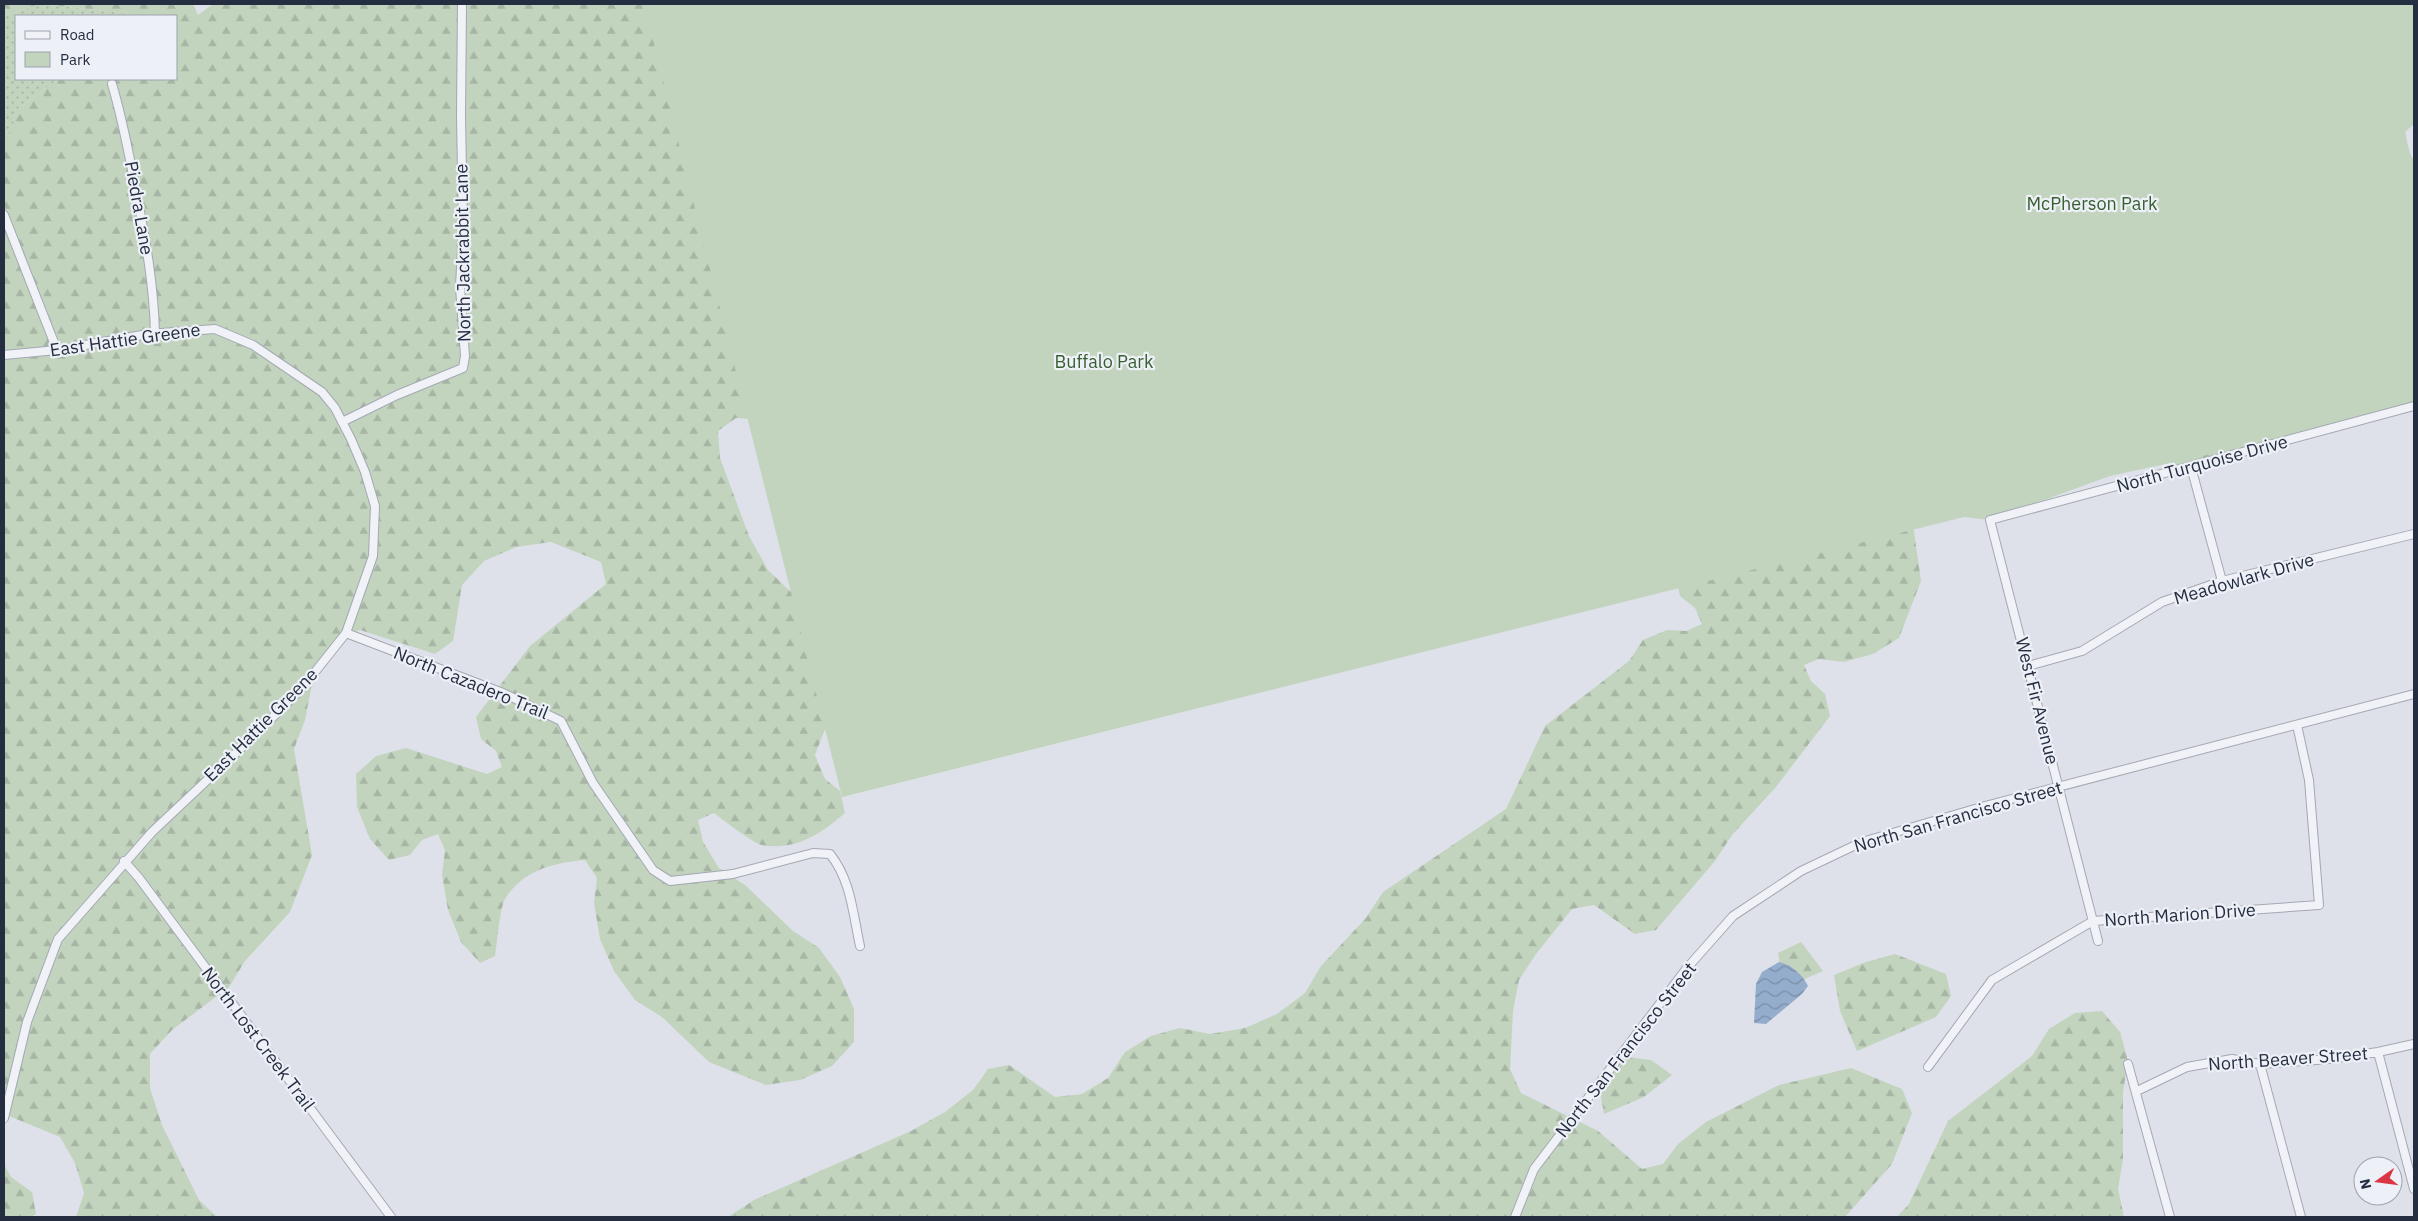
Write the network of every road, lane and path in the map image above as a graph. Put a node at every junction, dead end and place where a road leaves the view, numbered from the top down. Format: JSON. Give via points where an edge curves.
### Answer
{"nodes":[{"id":1,"x":462,"y":4,"type":"edge"},
{"id":2,"x":112,"y":84,"type":"dead end"},
{"id":3,"x":4,"y":215,"type":"edge"},
{"id":4,"x":155,"y":334,"type":"junction"},
{"id":5,"x":57,"y":350,"type":"junction"},
{"id":6,"x":4,"y":354,"type":"edge"},
{"id":7,"x":2414,"y":406,"type":"edge"},
{"id":8,"x":342,"y":422,"type":"junction"},
{"id":9,"x":2190,"y":467,"type":"junction"},
{"id":10,"x":1990,"y":520,"type":"joint"},
{"id":11,"x":2414,"y":534,"type":"edge"},
{"id":12,"x":2222,"y":581,"type":"junction"},
{"id":13,"x":346,"y":633,"type":"junction"},
{"id":14,"x":2028,"y":666,"type":"junction"},
{"id":15,"x":2414,"y":694,"type":"edge"},
{"id":16,"x":2297,"y":725,"type":"junction"},
{"id":17,"x":2059,"y":786,"type":"junction"},
{"id":18,"x":124,"y":861,"type":"junction"},
{"id":19,"x":2093,"y":921,"type":"junction"},
{"id":20,"x":2098,"y":941,"type":"dead end"},
{"id":21,"x":860,"y":946,"type":"dead end"},
{"id":22,"x":2414,"y":1044,"type":"edge"},
{"id":23,"x":2378,"y":1052,"type":"junction"},
{"id":24,"x":2128,"y":1064,"type":"dead end"},
{"id":25,"x":2260,"y":1064,"type":"junction"},
{"id":26,"x":1928,"y":1067,"type":"dead end"},
{"id":27,"x":2137,"y":1091,"type":"junction"},
{"id":28,"x":4,"y":1118,"type":"edge"},
{"id":29,"x":2414,"y":1189,"type":"edge"},
{"id":30,"x":391,"y":1217,"type":"edge"},
{"id":31,"x":1515,"y":1217,"type":"edge"},
{"id":32,"x":2170,"y":1217,"type":"edge"},
{"id":33,"x":2301,"y":1217,"type":"edge"}],
"edges":[{"from":1,"to":8,"type":"street","name":"North Jackrabbit Lane","via":[[463,229],[460,287],[463,368],[397,394]]},
{"from":2,"to":4,"type":"street","name":"Piedra Lane","via":[[123,123],[147,249],[154,296]]},
{"from":3,"to":5,"type":"street"},
{"from":4,"to":5,"type":"street","name":"East Hattie Greene"},
{"from":4,"to":8,"type":"street","name":"East Hattie Greene","via":[[215,328],[253,345],[322,392]]},
{"from":5,"to":6,"type":"street","name":"East Hattie Greene"},
{"from":7,"to":9,"type":"street","name":"North Turquoise Drive"},
{"from":8,"to":13,"type":"street","name":"East Hattie Greene","via":[[365,472],[375,506],[373,556]]},
{"from":9,"to":10,"type":"street","name":"North Turquoise Drive"},
{"from":9,"to":12,"type":"street"},
{"from":10,"to":14,"type":"street","name":"West Fir Avenue"},
{"from":11,"to":12,"type":"street","name":"Meadowlark Drive"},
{"from":12,"to":14,"type":"street","name":"Meadowlark Drive","via":[[2162,602],[2082,651]]},
{"from":13,"to":18,"type":"street","name":"East Hattie Greene","via":[[289,701]]},
{"from":13,"to":21,"type":"street","name":"North Cazadero Trail","via":[[503,693],[561,720],[593,783],[653,870],[670,881],[734,874],[813,853],[830,854],[846,878]]},
{"from":14,"to":17,"type":"street","name":"West Fir Avenue"},
{"from":15,"to":16,"type":"street","name":"North San Francisco Street"},
{"from":16,"to":17,"type":"street","name":"North San Francisco Street"},
{"from":16,"to":19,"type":"street","name":"North Marion Drive","via":[[2309,780],[2318,905]]},
{"from":17,"to":19,"type":"street","name":"West Fir Avenue"},
{"from":17,"to":31,"type":"street","name":"North San Francisco Street","via":[[1862,842],[1801,871],[1734,916],[1688,968],[1534,1169]]},
{"from":18,"to":28,"type":"street","name":"East Hattie Greene","via":[[58,939],[27,1022]]},
{"from":18,"to":30,"type":"street","name":"North Lost Creek Trail"},
{"from":19,"to":20,"type":"street","name":"West Fir Avenue"},
{"from":19,"to":26,"type":"street","name":"North Marion Drive","via":[[1992,980]]},
{"from":22,"to":23,"type":"street","name":"North Beaver Street"},
{"from":23,"to":25,"type":"street","name":"North Beaver Street"},
{"from":23,"to":29,"type":"street"},
{"from":24,"to":27,"type":"street"},
{"from":25,"to":27,"type":"street","name":"North Beaver Street","via":[[2232,1059],[2187,1067]]},
{"from":25,"to":33,"type":"street"},
{"from":27,"to":32,"type":"street"}]}
